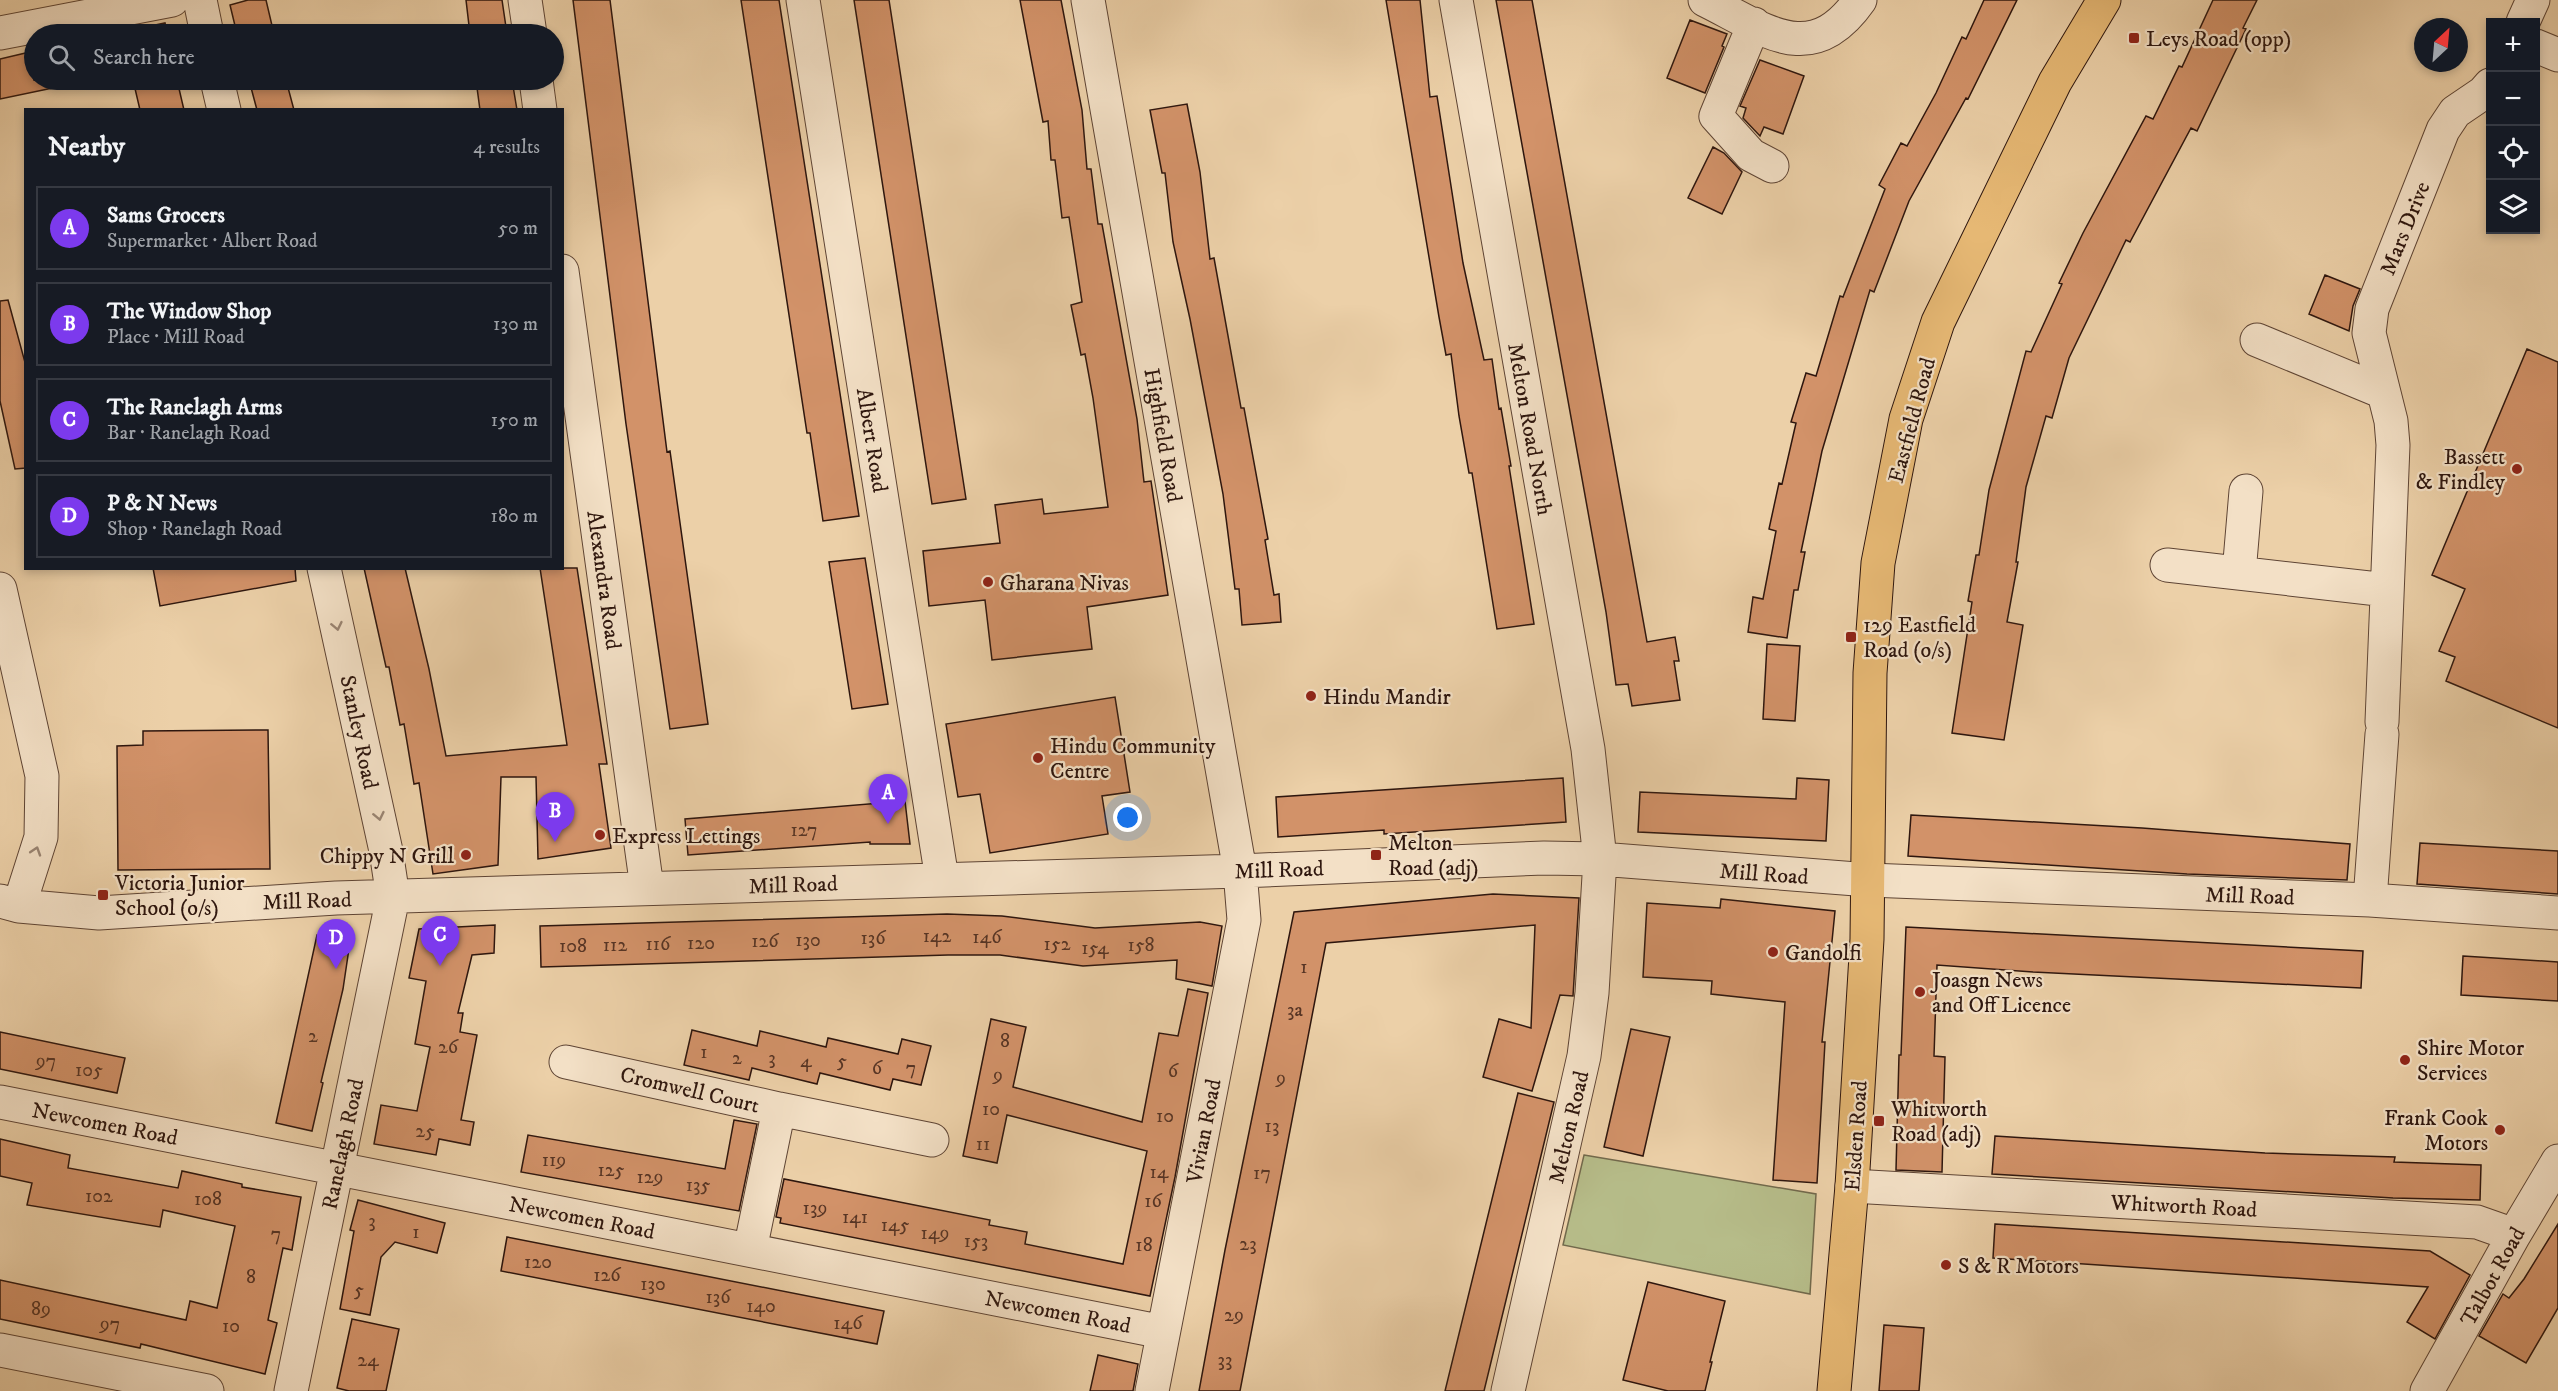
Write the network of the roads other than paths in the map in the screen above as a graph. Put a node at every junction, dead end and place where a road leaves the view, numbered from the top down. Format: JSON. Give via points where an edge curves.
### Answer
{"nodes":[{"id":1,"x":172,"y":0,"type":"edge"},
{"id":2,"x":200,"y":0,"type":"edge"},
{"id":3,"x":525,"y":0,"type":"edge"},
{"id":4,"x":803,"y":0,"type":"edge"},
{"id":5,"x":1088,"y":0,"type":"edge"},
{"id":6,"x":1456,"y":0,"type":"edge"},
{"id":7,"x":1860,"y":0,"type":"edge"},
{"id":8,"x":2104,"y":0,"type":"edge"},
{"id":9,"x":2533,"y":0,"type":"edge"},
{"id":10,"x":1711,"y":1,"type":"edge"},
{"id":11,"x":2525,"y":18,"type":"edge"},
{"id":12,"x":47,"y":24,"type":"edge"},
{"id":13,"x":205,"y":24,"type":"edge"},
{"id":14,"x":529,"y":24,"type":"edge"},
{"id":15,"x":1754,"y":24,"type":"junction"},
{"id":16,"x":24,"y":28,"type":"edge"},
{"id":17,"x":0,"y":33,"type":"edge"},
{"id":18,"x":2540,"y":48,"type":"edge"},
{"id":19,"x":2558,"y":56,"type":"edge"},
{"id":20,"x":219,"y":90,"type":"edge"},
{"id":21,"x":537,"y":90,"type":"edge"},
{"id":22,"x":2486,"y":90,"type":"edge"},
{"id":23,"x":224,"y":108,"type":"edge"},
{"id":24,"x":540,"y":108,"type":"edge"},
{"id":25,"x":1772,"y":166,"type":"dead end"},
{"id":26,"x":564,"y":286,"type":"edge"},
{"id":27,"x":2258,"y":340,"type":"dead end"},
{"id":28,"x":2383,"y":392,"type":"junction"},
{"id":29,"x":2246,"y":491,"type":"dead end"},
{"id":30,"x":2167,"y":565,"type":"dead end"},
{"id":31,"x":324,"y":570,"type":"edge"},
{"id":32,"x":2239,"y":573,"type":"junction"},
{"id":33,"x":0,"y":589,"type":"edge"},
{"id":34,"x":2387,"y":590,"type":"junction"},
{"id":35,"x":1600,"y":859,"type":"junction"},
{"id":36,"x":1240,"y":871,"type":"junction"},
{"id":37,"x":942,"y":879,"type":"junction"},
{"id":38,"x":1869,"y":880,"type":"junction"},
{"id":39,"x":647,"y":888,"type":"junction"},
{"id":40,"x":393,"y":897,"type":"junction"},
{"id":41,"x":2370,"y":900,"type":"junction"},
{"id":42,"x":9,"y":904,"type":"edge"},
{"id":43,"x":2558,"y":912,"type":"edge"},
{"id":44,"x":566,"y":1062,"type":"dead end"},
{"id":45,"x":0,"y":1102,"type":"edge"},
{"id":46,"x":779,"y":1109,"type":"junction"},
{"id":47,"x":932,"y":1140,"type":"dead end"},
{"id":48,"x":2558,"y":1161,"type":"edge"},
{"id":49,"x":337,"y":1169,"type":"junction"},
{"id":50,"x":1852,"y":1186,"type":"junction"},
{"id":51,"x":2514,"y":1235,"type":"junction"},
{"id":52,"x":750,"y":1250,"type":"junction"},
{"id":53,"x":1163,"y":1332,"type":"junction"},
{"id":54,"x":0,"y":1350,"type":"edge"},
{"id":55,"x":207,"y":1391,"type":"edge"},
{"id":56,"x":291,"y":1391,"type":"edge"},
{"id":57,"x":1152,"y":1391,"type":"edge"},
{"id":58,"x":1509,"y":1391,"type":"edge"},
{"id":59,"x":1834,"y":1391,"type":"edge"},
{"id":60,"x":2427,"y":1391,"type":"edge"}],
"edges":[{"from":1,"to":12,"type":"street"},
{"from":2,"to":13,"type":"street"},
{"from":3,"to":14,"type":"street"},
{"from":4,"to":37,"type":"street","name":"Albert Road"},
{"from":5,"to":36,"type":"street","name":"Highfield Road"},
{"from":6,"to":35,"type":"street","name":"Melton Road North","via":[[1588,749]]},
{"from":7,"to":15,"type":"street","via":[[1850,15],[1828,33],[1803,40],[1779,36]]},
{"from":8,"to":38,"type":"main road","name":"Eastfield Road","via":[[2055,82],[1938,322],[1906,419],[1878,563],[1870,672]]},
{"from":9,"to":11,"type":"street"},
{"from":10,"to":15,"type":"street"},
{"from":15,"to":25,"type":"street","via":[[1716,116],[1751,155]]},
{"from":16,"to":17,"type":"street"},
{"from":18,"to":19,"type":"street"},
{"from":20,"to":23,"type":"street"},
{"from":21,"to":24,"type":"street"},
{"from":22,"to":28,"type":"street","name":"Mars Drive","via":[[2455,112],[2443,130],[2372,309],[2369,333]]},
{"from":26,"to":39,"type":"street","name":"Alexandra Road"},
{"from":27,"to":28,"type":"street"},
{"from":28,"to":34,"type":"street","name":"Mars Drive","via":[[2393,445]]},
{"from":29,"to":32,"type":"street"},
{"from":30,"to":32,"type":"street"},
{"from":31,"to":40,"type":"street","name":"Stanley Road","one_way":true},
{"from":32,"to":34,"type":"street"},
{"from":42,"to":33,"type":"street","one_way":true,"via":[[41,837],[42,776]]},
{"from":34,"to":41,"type":"street","name":"Mars Drive"},
{"from":35,"to":36,"type":"street","name":"Mill Road"},
{"from":35,"to":38,"type":"street","name":"Mill Road"},
{"from":35,"to":58,"type":"street","name":"Melton Road","via":[[1584,1056]]},
{"from":36,"to":37,"type":"street","name":"Mill Road"},
{"from":36,"to":53,"type":"street","name":"Vivian Road","via":[[1244,920]]},
{"from":37,"to":39,"type":"street","name":"Mill Road"},
{"from":38,"to":41,"type":"street","name":"Mill Road"},
{"from":38,"to":50,"type":"main road","name":"Elsden Road"},
{"from":39,"to":40,"type":"street","name":"Mill Road"},
{"from":40,"to":42,"type":"street","name":"Mill Road","via":[[99,913]]},
{"from":40,"to":49,"type":"street","name":"Ranelagh Road"},
{"from":41,"to":43,"type":"street","name":"Mill Road"},
{"from":44,"to":46,"type":"street","name":"Cromwell Court"},
{"from":45,"to":49,"type":"street","name":"Newcomen Road"},
{"from":46,"to":47,"type":"street"},
{"from":46,"to":52,"type":"street","name":"Cromwell Court"},
{"from":48,"to":51,"type":"street","name":"Talbot Road"},
{"from":49,"to":52,"type":"street","name":"Newcomen Road"},
{"from":49,"to":56,"type":"street","name":"Ranelagh Road"},
{"from":50,"to":51,"type":"street","name":"Whitworth Road","via":[[2477,1222]]},
{"from":50,"to":59,"type":"main road","name":"Elsden Road"},
{"from":51,"to":60,"type":"street","name":"Talbot Road"},
{"from":52,"to":53,"type":"street","name":"Newcomen Road"},
{"from":53,"to":57,"type":"street","name":"Vivian Road"},
{"from":54,"to":55,"type":"street"}]}
